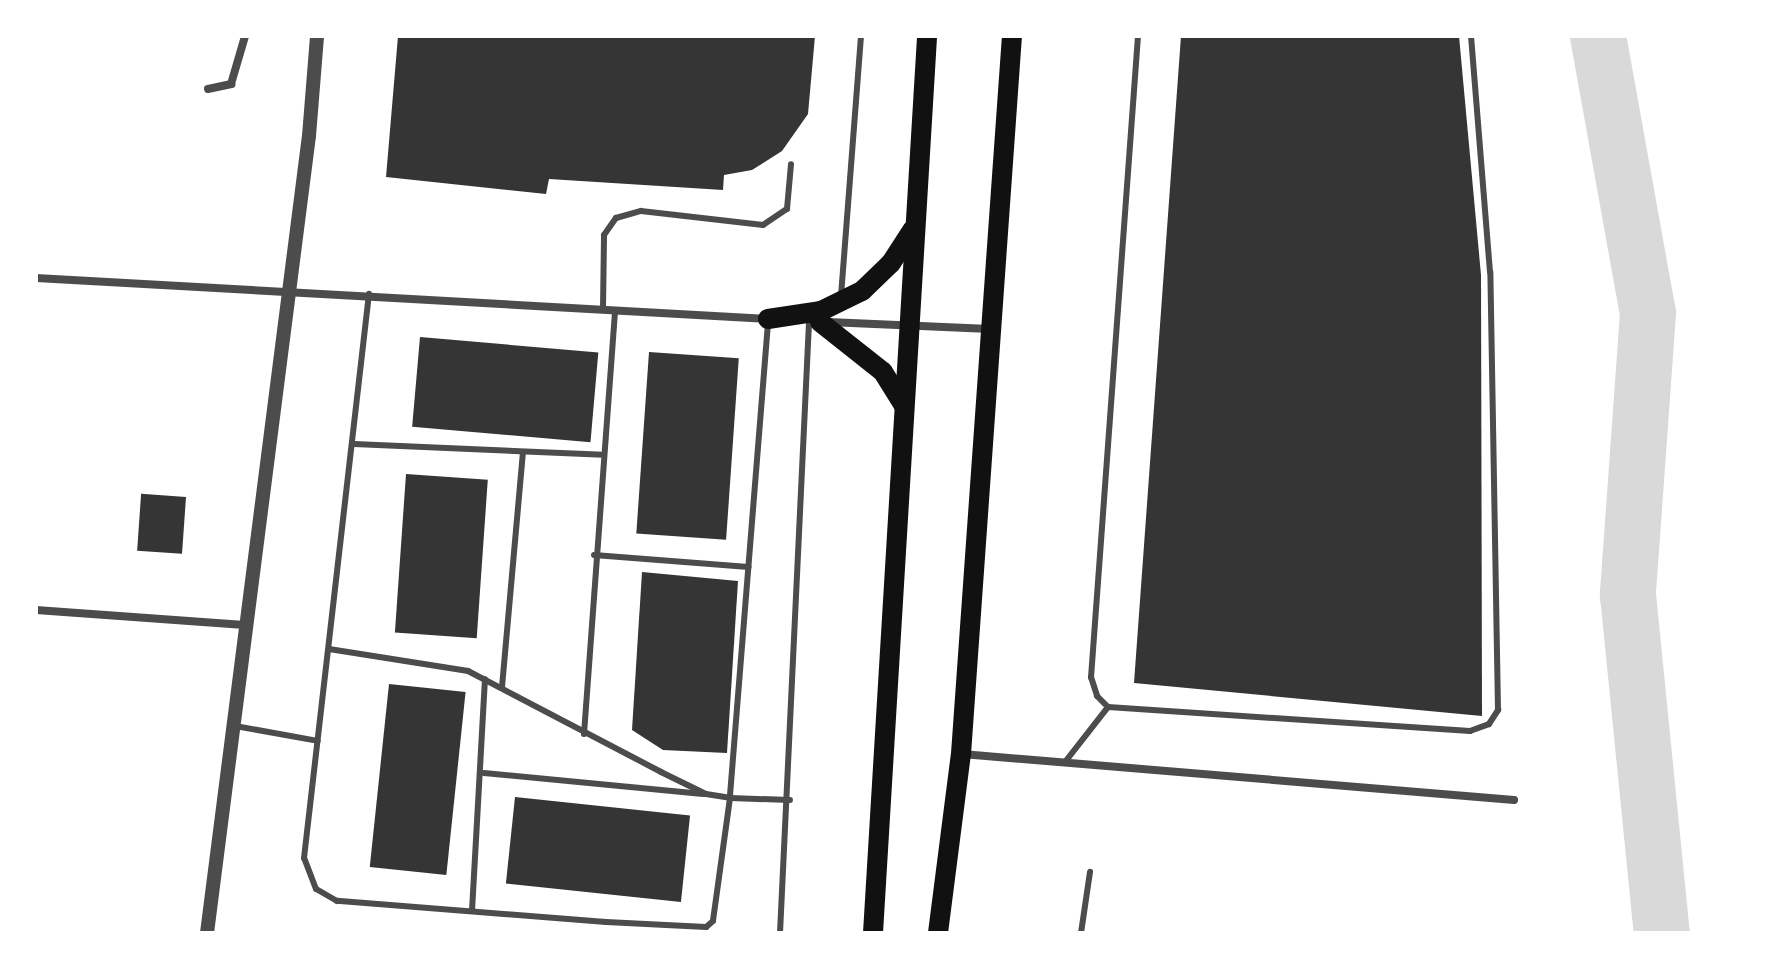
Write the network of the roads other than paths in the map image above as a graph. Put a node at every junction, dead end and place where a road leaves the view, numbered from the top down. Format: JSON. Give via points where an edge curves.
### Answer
{"nodes":[{"id":1,"x":245,"y":36,"type":"edge"},
{"id":2,"x":317,"y":36,"type":"edge"},
{"id":3,"x":861,"y":36,"type":"edge"},
{"id":4,"x":927,"y":36,"type":"edge"},
{"id":5,"x":1012,"y":36,"type":"edge"},
{"id":6,"x":1138,"y":36,"type":"edge"},
{"id":7,"x":1471,"y":36,"type":"edge"},
{"id":8,"x":208,"y":89,"type":"dead end"},
{"id":9,"x":791,"y":164,"type":"dead end"},
{"id":10,"x":914,"y":228,"type":"junction"},
{"id":11,"x":36,"y":278,"type":"edge"},
{"id":12,"x":289,"y":289,"type":"junction"},
{"id":13,"x":369,"y":294,"type":"junction"},
{"id":14,"x":841,"y":304,"type":"junction"},
{"id":15,"x":603,"y":309,"type":"junction"},
{"id":16,"x":615,"y":310,"type":"junction"},
{"id":17,"x":768,"y":319,"type":"junction"},
{"id":18,"x":814,"y":322,"type":"junction"},
{"id":19,"x":909,"y":326,"type":"junction"},
{"id":20,"x":990,"y":329,"type":"junction"},
{"id":21,"x":904,"y":406,"type":"junction"},
{"id":22,"x":354,"y":444,"type":"junction"},
{"id":23,"x":523,"y":453,"type":"junction"},
{"id":24,"x":603,"y":455,"type":"junction"},
{"id":25,"x":594,"y":555,"type":"junction"},
{"id":26,"x":749,"y":567,"type":"junction"},
{"id":27,"x":36,"y":610,"type":"edge"},
{"id":28,"x":244,"y":625,"type":"junction"},
{"id":29,"x":329,"y":649,"type":"junction"},
{"id":30,"x":485,"y":679,"type":"junction"},
{"id":31,"x":502,"y":687,"type":"junction"},
{"id":32,"x":1108,"y":707,"type":"junction"},
{"id":33,"x":231,"y":726,"type":"junction"},
{"id":34,"x":584,"y":734,"type":"junction"},
{"id":35,"x":318,"y":741,"type":"junction"},
{"id":36,"x":961,"y":754,"type":"junction"},
{"id":37,"x":1065,"y":762,"type":"junction"},
{"id":38,"x":484,"y":773,"type":"junction"},
{"id":39,"x":706,"y":794,"type":"junction"},
{"id":40,"x":730,"y":798,"type":"junction"},
{"id":41,"x":790,"y":800,"type":"junction"},
{"id":42,"x":1514,"y":800,"type":"dead end"},
{"id":43,"x":1090,"y":872,"type":"dead end"},
{"id":44,"x":472,"y":911,"type":"junction"},
{"id":45,"x":606,"y":922,"type":"junction"},
{"id":46,"x":207,"y":933,"type":"edge"},
{"id":47,"x":605,"y":933,"type":"edge"},
{"id":48,"x":780,"y":933,"type":"edge"},
{"id":49,"x":873,"y":933,"type":"edge"},
{"id":50,"x":938,"y":933,"type":"edge"},
{"id":51,"x":1081,"y":933,"type":"edge"}],
"edges":[{"from":1,"to":8,"type":"street","via":[[231,84]]},
{"from":2,"to":12,"type":"street"},
{"from":3,"to":14,"type":"lane"},
{"from":4,"to":10,"type":"main road"},
{"from":5,"to":20,"type":"main road"},
{"from":6,"to":32,"type":"lane","via":[[1091,677],[1097,696]]},
{"from":7,"to":32,"type":"lane","via":[[1490,272],[1498,710],[1489,724],[1470,731]]},
{"from":9,"to":15,"type":"lane","via":[[787,209],[763,225],[641,211],[616,218],[604,235]]},
{"from":10,"to":14,"type":"main road","via":[[878,278]]},
{"from":10,"to":19,"type":"main road"},
{"from":11,"to":12,"type":"street"},
{"from":12,"to":13,"type":"street"},
{"from":12,"to":28,"type":"street"},
{"from":13,"to":15,"type":"street"},
{"from":13,"to":22,"type":"lane"},
{"from":14,"to":17,"type":"main road"},
{"from":15,"to":16,"type":"street"},
{"from":16,"to":17,"type":"street"},
{"from":16,"to":24,"type":"lane"},
{"from":17,"to":18,"type":"street"},
{"from":17,"to":26,"type":"lane"},
{"from":18,"to":19,"type":"street"},
{"from":18,"to":21,"type":"main road","via":[[883,372]]},
{"from":18,"to":41,"type":"lane"},
{"from":19,"to":20,"type":"street"},
{"from":19,"to":21,"type":"main road"},
{"from":20,"to":36,"type":"main road"},
{"from":21,"to":49,"type":"main road"},
{"from":22,"to":23,"type":"lane"},
{"from":22,"to":29,"type":"lane"},
{"from":23,"to":24,"type":"lane"},
{"from":23,"to":31,"type":"lane"},
{"from":24,"to":25,"type":"lane"},
{"from":25,"to":26,"type":"lane"},
{"from":25,"to":34,"type":"lane"},
{"from":26,"to":40,"type":"lane"},
{"from":27,"to":28,"type":"street"},
{"from":28,"to":33,"type":"street"},
{"from":29,"to":30,"type":"lane","via":[[455,667]]},
{"from":29,"to":35,"type":"lane"},
{"from":30,"to":31,"type":"lane"},
{"from":30,"to":38,"type":"lane"},
{"from":31,"to":34,"type":"lane"},
{"from":32,"to":37,"type":"lane"},
{"from":33,"to":35,"type":"lane"},
{"from":33,"to":46,"type":"street"},
{"from":34,"to":39,"type":"lane"},
{"from":35,"to":44,"type":"lane","via":[[304,858],[316,889],[337,901]]},
{"from":36,"to":37,"type":"street"},
{"from":36,"to":50,"type":"main road"},
{"from":37,"to":42,"type":"street"},
{"from":38,"to":39,"type":"lane"},
{"from":38,"to":44,"type":"lane"},
{"from":39,"to":40,"type":"lane"},
{"from":40,"to":41,"type":"lane"},
{"from":40,"to":45,"type":"lane","via":[[713,921],[706,927]]},
{"from":41,"to":48,"type":"lane"},
{"from":43,"to":51,"type":"lane"},
{"from":44,"to":45,"type":"lane"},
{"from":45,"to":47,"type":"lane"}]}
